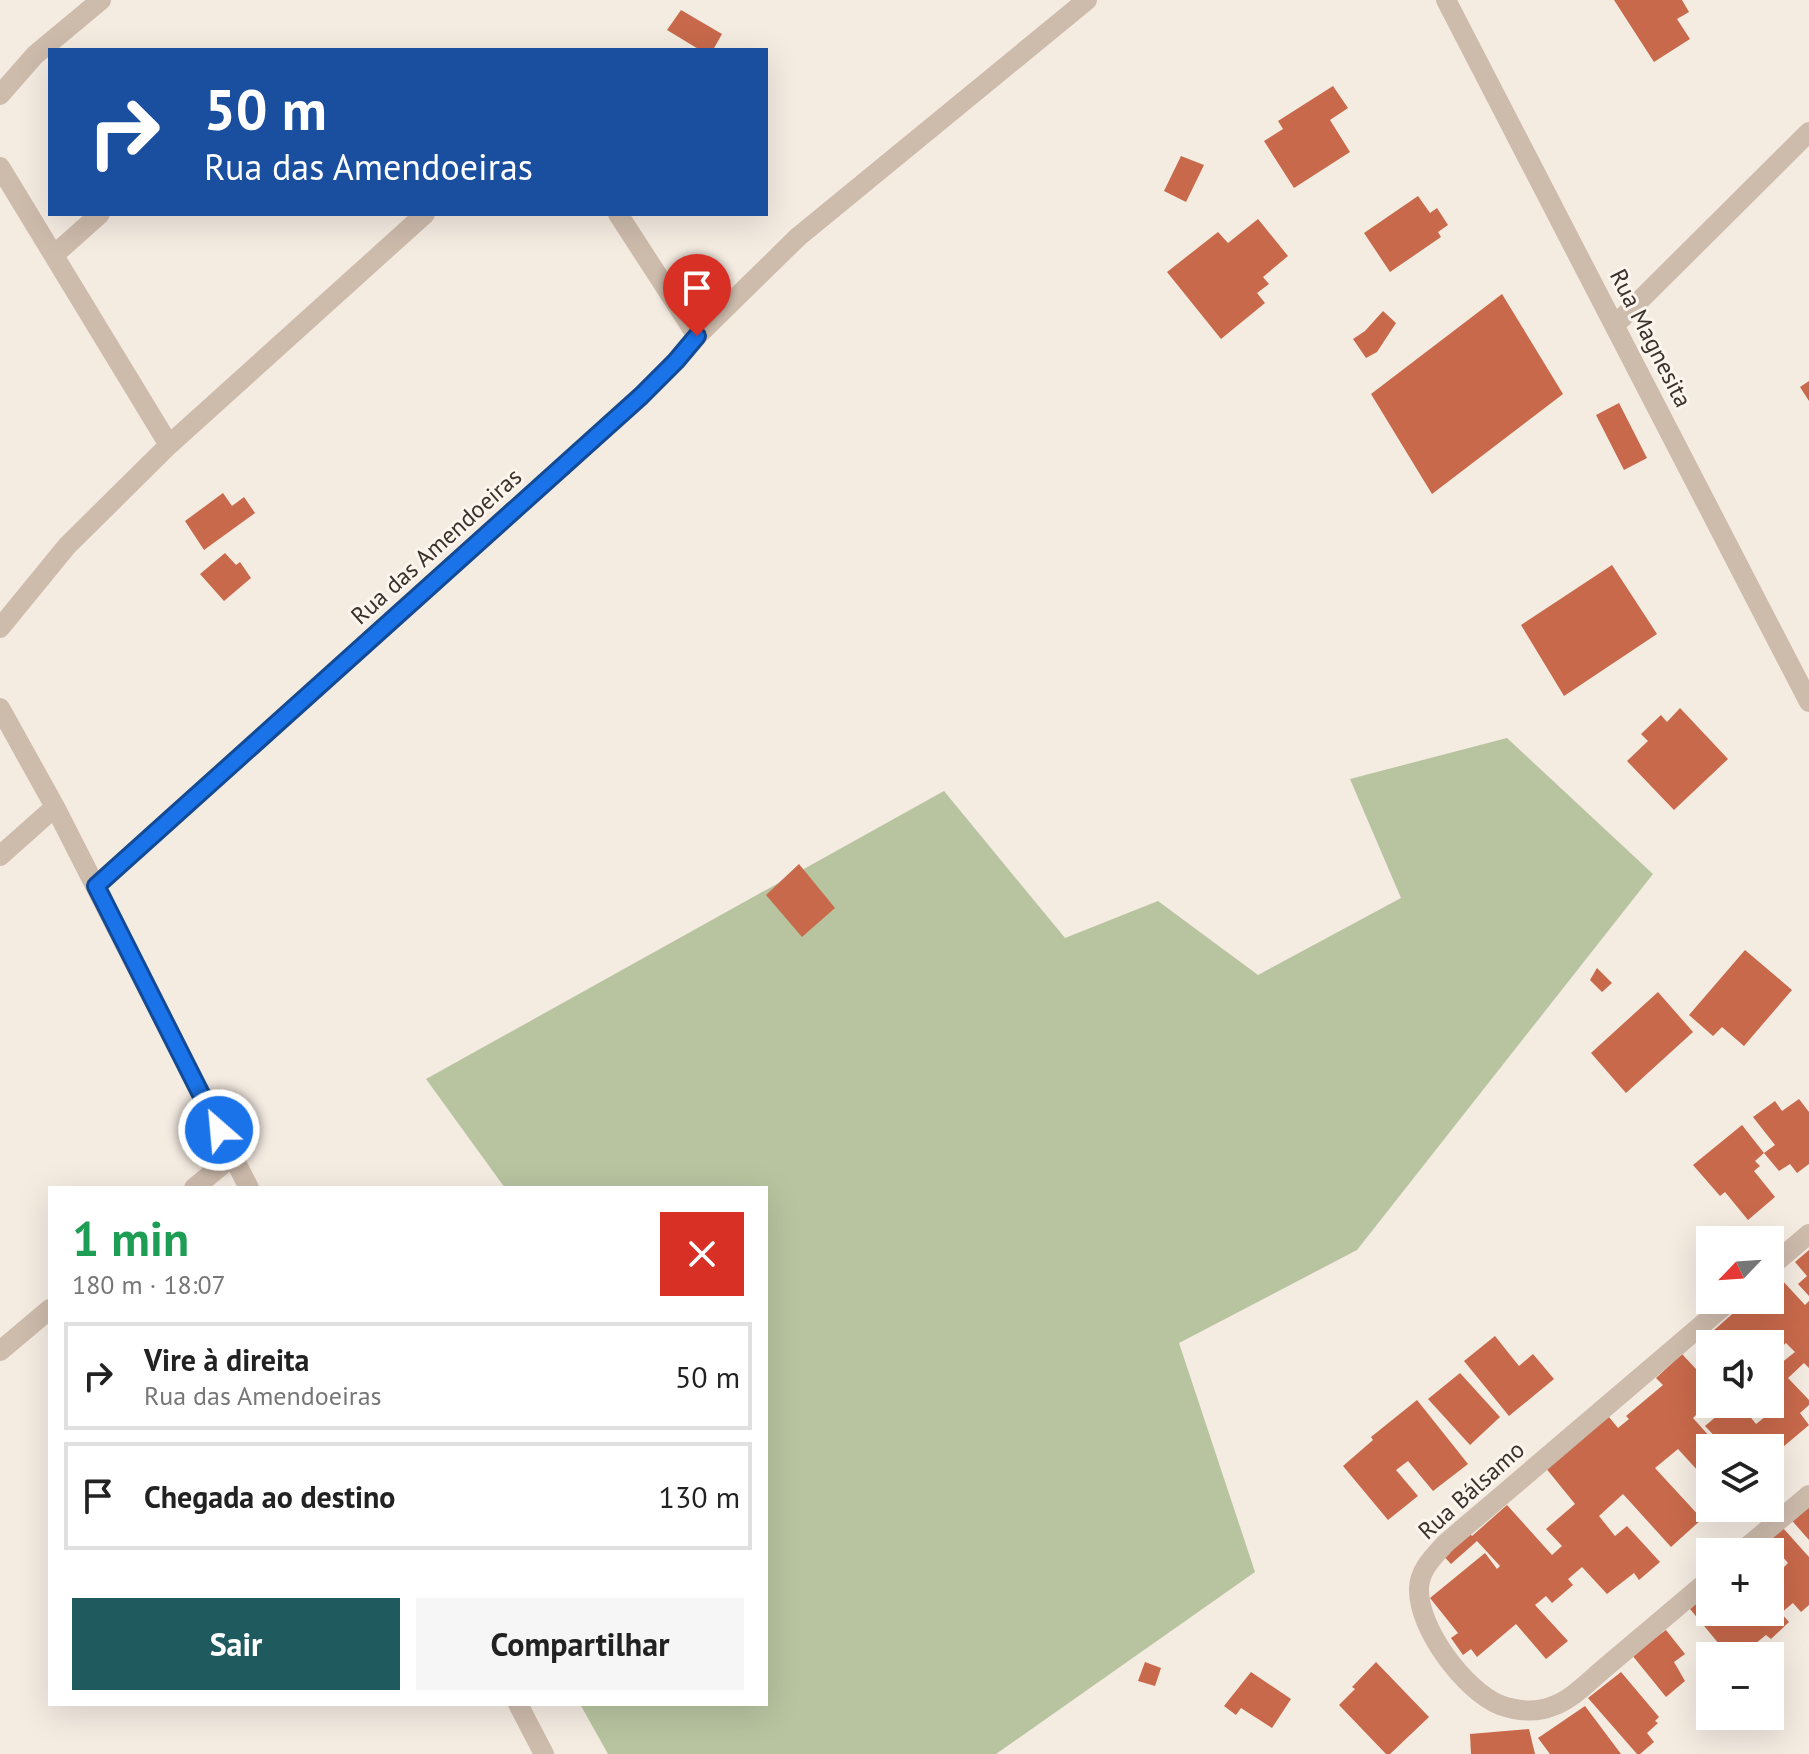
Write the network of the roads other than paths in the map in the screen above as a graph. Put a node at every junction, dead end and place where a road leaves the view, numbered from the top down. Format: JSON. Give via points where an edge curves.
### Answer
{"nodes":[{"id":1,"x":101,"y":0,"type":"edge"},
{"id":2,"x":1087,"y":0,"type":"edge"},
{"id":3,"x":1446,"y":0,"type":"edge"},
{"id":4,"x":0,"y":95,"type":"edge"},
{"id":5,"x":1809,"y":132,"type":"edge"},
{"id":6,"x":0,"y":167,"type":"edge"},
{"id":7,"x":98,"y":216,"type":"edge"},
{"id":8,"x":423,"y":216,"type":"edge"},
{"id":9,"x":619,"y":216,"type":"edge"},
{"id":10,"x":54,"y":255,"type":"junction"},
{"id":11,"x":1615,"y":325,"type":"junction"},
{"id":12,"x":697,"y":336,"type":"junction"},
{"id":13,"x":169,"y":445,"type":"junction"},
{"id":14,"x":0,"y":628,"type":"edge"},
{"id":15,"x":1809,"y":702,"type":"edge"},
{"id":16,"x":0,"y":708,"type":"edge"},
{"id":17,"x":55,"y":807,"type":"junction"},
{"id":18,"x":0,"y":856,"type":"edge"},
{"id":19,"x":96,"y":886,"type":"junction"},
{"id":20,"x":233,"y":1156,"type":"junction"},
{"id":21,"x":196,"y":1186,"type":"edge"},
{"id":22,"x":248,"y":1186,"type":"edge"},
{"id":23,"x":1809,"y":1234,"type":"edge"},
{"id":24,"x":1784,"y":1255,"type":"edge"},
{"id":25,"x":48,"y":1311,"type":"edge"},
{"id":26,"x":1715,"y":1314,"type":"edge"},
{"id":27,"x":0,"y":1351,"type":"edge"},
{"id":28,"x":1809,"y":1495,"type":"edge"},
{"id":29,"x":1758,"y":1538,"type":"edge"},
{"id":30,"x":1696,"y":1591,"type":"edge"},
{"id":31,"x":519,"y":1706,"type":"edge"},
{"id":32,"x":544,"y":1754,"type":"edge"}],
"edges":[{"from":1,"to":4,"type":"street","via":[[35,55]]},
{"from":2,"to":12,"type":"street","name":"Rua das Amendoeiras","via":[[798,237]]},
{"from":3,"to":11,"type":"street","name":"Rua Magnesita"},
{"from":5,"to":11,"type":"street"},
{"from":6,"to":10,"type":"street"},
{"from":7,"to":10,"type":"street"},
{"from":8,"to":13,"type":"street"},
{"from":9,"to":12,"type":"street"},
{"from":10,"to":13,"type":"street"},
{"from":11,"to":15,"type":"street","name":"Rua Magnesita"},
{"from":12,"to":19,"type":"street","name":"Rua das Amendoeiras","via":[[641,396]]},
{"from":13,"to":14,"type":"street","via":[[67,546]]},
{"from":16,"to":17,"type":"street"},
{"from":17,"to":18,"type":"street"},
{"from":17,"to":19,"type":"street"},
{"from":19,"to":20,"type":"street"},
{"from":20,"to":21,"type":"street"},
{"from":20,"to":22,"type":"street"},
{"from":23,"to":24,"type":"street"},
{"from":25,"to":27,"type":"street"},
{"from":26,"to":30,"type":"street","name":"Rua Bálsamo","via":[[1446,1543],[1427,1563],[1418,1587],[1421,1614],[1434,1640],[1468,1682],[1497,1704],[1525,1712],[1554,1706],[1580,1688]]},
{"from":28,"to":29,"type":"street"},
{"from":31,"to":32,"type":"street"}]}
